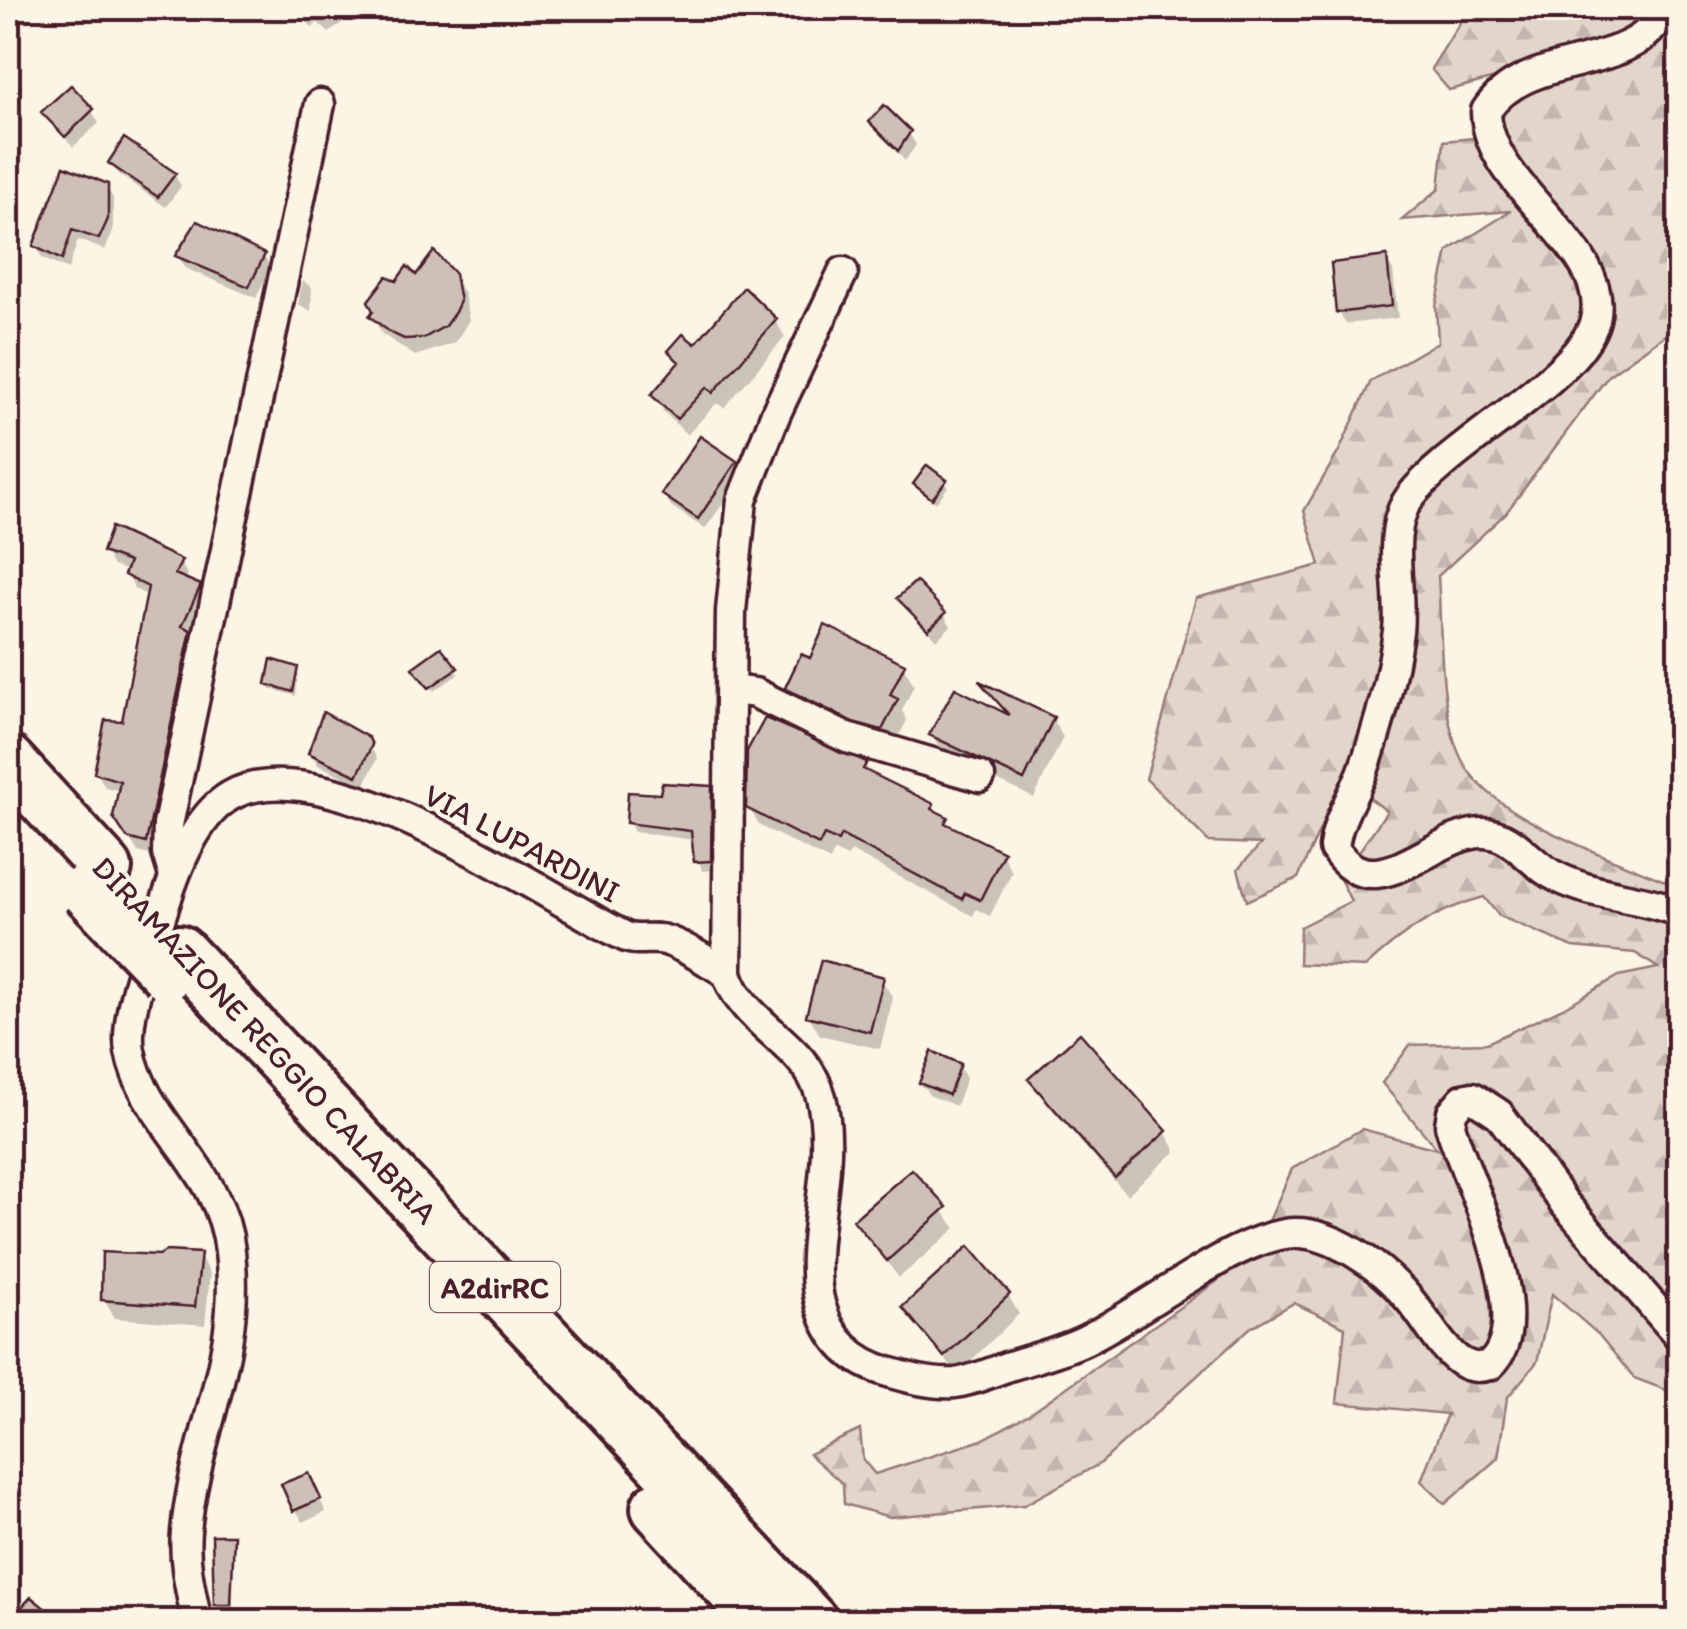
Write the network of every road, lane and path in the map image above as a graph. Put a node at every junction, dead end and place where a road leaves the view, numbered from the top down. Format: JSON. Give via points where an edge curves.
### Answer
{"nodes":[{"id":1,"x":1665,"y":8,"type":"edge"},
{"id":2,"x":320,"y":104,"type":"dead end"},
{"id":3,"x":843,"y":272,"type":"dead end"},
{"id":4,"x":733,"y":690,"type":"junction"},
{"id":5,"x":8,"y":761,"type":"edge"},
{"id":6,"x":980,"y":777,"type":"dead end"},
{"id":7,"x":8,"y":807,"type":"edge"},
{"id":8,"x":174,"y":876,"type":"junction"},
{"id":9,"x":96,"y":879,"type":"junction"},
{"id":10,"x":1680,"y":912,"type":"edge"},
{"id":11,"x":173,"y":962,"type":"junction"},
{"id":12,"x":728,"y":973,"type":"junction"},
{"id":13,"x":1680,"y":1337,"type":"edge"},
{"id":14,"x":197,"y":1622,"type":"edge"},
{"id":15,"x":762,"y":1622,"type":"edge"},
{"id":16,"x":812,"y":1622,"type":"edge"}],
"edges":[{"from":1,"to":10,"type":"street","via":[[1638,42],[1530,75],[1508,86],[1486,111],[1499,160],[1576,254],[1596,300],[1595,320],[1570,360],[1408,498],[1397,534],[1401,607],[1393,669],[1334,848],[1341,860],[1374,874],[1485,833],[1504,837],[1576,886]]},
{"from":2,"to":8,"type":"street","via":[[168,824]]},
{"from":3,"to":4,"type":"street","via":[[742,500],[731,611]]},
{"from":4,"to":6,"type":"street","via":[[846,738]]},
{"from":4,"to":12,"type":"street"},
{"from":5,"to":9,"type":"highway","name":"DIRAMAZIONE REGGIO CALABRIA"},
{"from":7,"to":9,"type":"highway","name":"DIRAMAZIONE REGGIO CALABRIA","number":"A2dirRC"},
{"from":8,"to":12,"type":"street","name":"VIA LUPARDINI","via":[[228,797],[270,785],[302,788],[387,811],[628,939],[664,939]]},
{"from":8,"to":14,"type":"street","name":"VIA LUPARDINI","via":[[137,998],[130,1048],[149,1093],[210,1185],[230,1244],[232,1324],[185,1535]]},
{"from":9,"to":11,"type":"highway","name":"DIRAMAZIONE REGGIO CALABRIA","number":"A2dirRC"},
{"from":11,"to":15,"type":"highway","name":"DIRAMAZIONE REGGIO CALABRIA","number":"A2dirRC"},
{"from":11,"to":16,"type":"highway","name":"DIRAMAZIONE REGGIO CALABRIA","number":"A2dirRC"},
{"from":12,"to":13,"type":"street","via":[[735,997],[791,1048],[820,1094],[826,1128],[816,1268],[820,1304],[831,1334],[872,1368],[955,1383],[998,1370],[1084,1341],[1214,1263],[1286,1233],[1330,1242],[1378,1270],[1446,1349],[1464,1364],[1490,1365],[1506,1342],[1502,1282],[1485,1213],[1450,1125],[1463,1099],[1473,1098],[1499,1114],[1565,1204]]}]}
